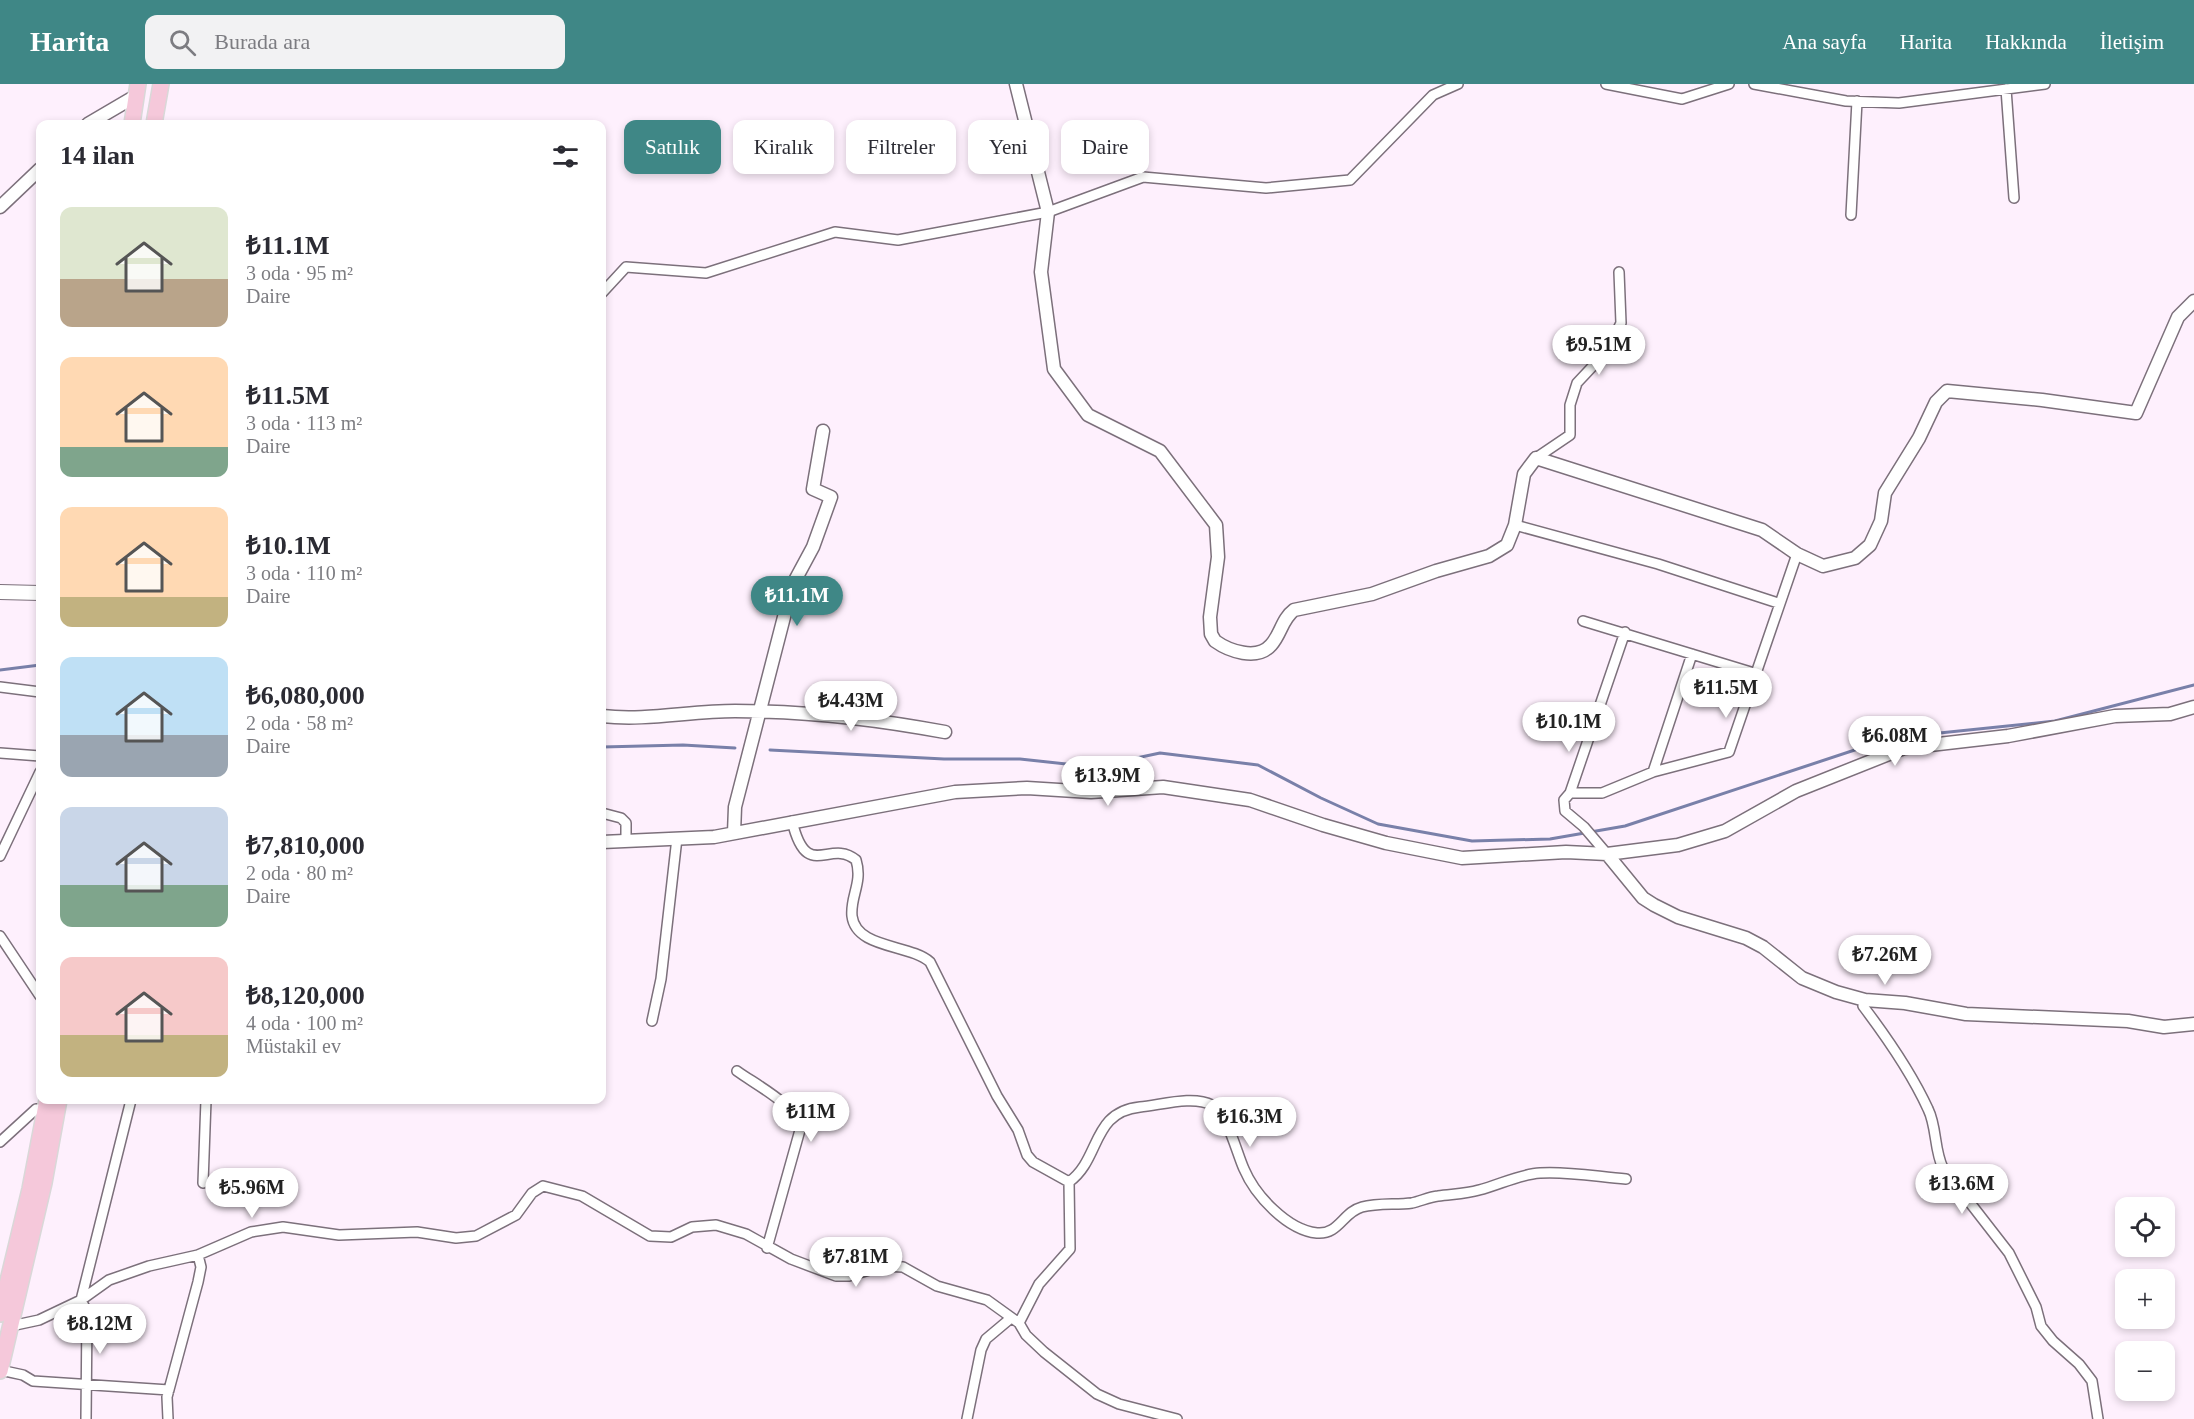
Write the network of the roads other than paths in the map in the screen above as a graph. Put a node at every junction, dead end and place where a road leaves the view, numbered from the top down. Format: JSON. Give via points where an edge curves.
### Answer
{"nodes":[{"id":1,"x":161,"y":84,"type":"edge"},
{"id":2,"x":1016,"y":84,"type":"edge"},
{"id":3,"x":1458,"y":84,"type":"edge"},
{"id":4,"x":1606,"y":84,"type":"edge"},
{"id":5,"x":1729,"y":84,"type":"edge"},
{"id":6,"x":1754,"y":84,"type":"edge"},
{"id":7,"x":2045,"y":84,"type":"edge"},
{"id":8,"x":2006,"y":89,"type":"junction"},
{"id":9,"x":136,"y":91,"type":"edge"},
{"id":10,"x":1857,"y":101,"type":"junction"},
{"id":11,"x":94,"y":120,"type":"edge"},
{"id":12,"x":132,"y":120,"type":"edge"},
{"id":13,"x":155,"y":120,"type":"edge"},
{"id":14,"x":36,"y":173,"type":"edge"},
{"id":15,"x":2014,"y":198,"type":"dead end"},
{"id":16,"x":0,"y":207,"type":"edge"},
{"id":17,"x":1048,"y":212,"type":"junction"},
{"id":18,"x":1851,"y":215,"type":"dead end"},
{"id":19,"x":1619,"y":273,"type":"dead end"},
{"id":20,"x":606,"y":289,"type":"edge"},
{"id":21,"x":2194,"y":301,"type":"edge"},
{"id":22,"x":823,"y":431,"type":"dead end"},
{"id":23,"x":1536,"y":458,"type":"junction"},
{"id":24,"x":1515,"y":525,"type":"junction"},
{"id":25,"x":1797,"y":554,"type":"junction"},
{"id":26,"x":0,"y":592,"type":"edge"},
{"id":27,"x":36,"y":593,"type":"edge"},
{"id":28,"x":1778,"y":603,"type":"junction"},
{"id":29,"x":1583,"y":621,"type":"dead end"},
{"id":30,"x":1625,"y":632,"type":"junction"},
{"id":31,"x":1692,"y":654,"type":"junction"},
{"id":32,"x":1754,"y":673,"type":"junction"},
{"id":33,"x":0,"y":687,"type":"edge"},
{"id":34,"x":36,"y":692,"type":"edge"},
{"id":35,"x":2194,"y":707,"type":"edge"},
{"id":36,"x":759,"y":713,"type":"junction"},
{"id":37,"x":606,"y":716,"type":"edge"},
{"id":38,"x":945,"y":732,"type":"dead end"},
{"id":39,"x":0,"y":753,"type":"edge"},
{"id":40,"x":36,"y":756,"type":"edge"},
{"id":41,"x":1653,"y":772,"type":"junction"},
{"id":42,"x":36,"y":780,"type":"edge"},
{"id":43,"x":1570,"y":792,"type":"junction"},
{"id":44,"x":606,"y":814,"type":"edge"},
{"id":45,"x":792,"y":821,"type":"junction"},
{"id":46,"x":734,"y":833,"type":"junction"},
{"id":47,"x":677,"y":838,"type":"junction"},
{"id":48,"x":626,"y":839,"type":"junction"},
{"id":49,"x":606,"y":842,"type":"edge"},
{"id":50,"x":1606,"y":854,"type":"junction"},
{"id":51,"x":0,"y":856,"type":"edge"},
{"id":52,"x":0,"y":936,"type":"edge"},
{"id":53,"x":36,"y":990,"type":"edge"},
{"id":54,"x":1865,"y":1000,"type":"junction"},
{"id":55,"x":652,"y":1021,"type":"dead end"},
{"id":56,"x":2194,"y":1024,"type":"edge"},
{"id":57,"x":736,"y":1071,"type":"dead end"},
{"id":58,"x":58,"y":1104,"type":"edge"},
{"id":59,"x":130,"y":1104,"type":"edge"},
{"id":60,"x":206,"y":1104,"type":"edge"},
{"id":61,"x":46,"y":1105,"type":"edge"},
{"id":62,"x":0,"y":1141,"type":"edge"},
{"id":63,"x":1626,"y":1179,"type":"dead end"},
{"id":64,"x":1069,"y":1182,"type":"junction"},
{"id":65,"x":203,"y":1183,"type":"dead end"},
{"id":66,"x":767,"y":1248,"type":"junction"},
{"id":67,"x":198,"y":1255,"type":"junction"},
{"id":68,"x":81,"y":1300,"type":"junction"},
{"id":69,"x":0,"y":1314,"type":"edge"},
{"id":70,"x":1015,"y":1321,"type":"junction"},
{"id":71,"x":11,"y":1326,"type":"junction"},
{"id":72,"x":0,"y":1371,"type":"edge"},
{"id":73,"x":87,"y":1386,"type":"junction"},
{"id":74,"x":169,"y":1390,"type":"junction"},
{"id":75,"x":86,"y":1419,"type":"edge"},
{"id":76,"x":168,"y":1419,"type":"edge"},
{"id":77,"x":968,"y":1419,"type":"edge"},
{"id":78,"x":1177,"y":1419,"type":"edge"},
{"id":79,"x":2098,"y":1419,"type":"edge"}],
"edges":[{"from":1,"to":13,"type":"main road"},
{"from":2,"to":17,"type":"street"},
{"from":3,"to":17,"type":"street","via":[[1433,95],[1350,180],[1266,188],[1143,177]]},
{"from":4,"to":5,"type":"street","via":[[1683,99]]},
{"from":6,"to":10,"type":"street"},
{"from":7,"to":8,"type":"street"},
{"from":8,"to":10,"type":"street","via":[[1899,103]]},
{"from":8,"to":15,"type":"street"},
{"from":9,"to":11,"type":"street"},
{"from":9,"to":12,"type":"main road"},
{"from":10,"to":18,"type":"street"},
{"from":14,"to":16,"type":"street"},
{"from":17,"to":20,"type":"street","via":[[898,240],[835,232],[706,273],[626,267]]},
{"from":17,"to":24,"type":"street","via":[[1041,272],[1054,369],[1088,415],[1160,451],[1216,525],[1218,557],[1210,617],[1215,641],[1238,651],[1262,652],[1271,646],[1286,616],[1294,610],[1372,594],[1489,556],[1507,545]]},
{"from":19,"to":23,"type":"street","via":[[1621,323],[1607,351],[1576,383],[1570,405],[1570,435]]},
{"from":21,"to":25,"type":"street","via":[[2178,317],[2136,413],[1947,391],[1936,402],[1885,493],[1881,521],[1870,545],[1855,558],[1823,566]]},
{"from":22,"to":36,"type":"street","via":[[813,489],[831,497],[813,547],[792,586]]},
{"from":23,"to":24,"type":"street","via":[[1524,474]]},
{"from":23,"to":25,"type":"street","via":[[1762,530]]},
{"from":24,"to":28,"type":"street","via":[[1658,564]]},
{"from":25,"to":28,"type":"street"},
{"from":26,"to":27,"type":"main road"},
{"from":28,"to":32,"type":"street"},
{"from":29,"to":30,"type":"street"},
{"from":30,"to":31,"type":"street"},
{"from":30,"to":43,"type":"street"},
{"from":31,"to":32,"type":"street"},
{"from":31,"to":41,"type":"street"},
{"from":32,"to":41,"type":"street","via":[[1729,752]]},
{"from":33,"to":34,"type":"street"},
{"from":35,"to":50,"type":"street","via":[[2170,714],[2115,716],[2008,736],[1904,748],[1796,791],[1725,831],[1678,845]]},
{"from":36,"to":37,"type":"street"},
{"from":36,"to":38,"type":"street","via":[[863,718]]},
{"from":36,"to":46,"type":"street","via":[[735,807]]},
{"from":39,"to":40,"type":"street"},
{"from":41,"to":43,"type":"street","via":[[1602,793]]},
{"from":42,"to":51,"type":"street"},
{"from":43,"to":50,"type":"street","via":[[1564,800],[1565,811],[1584,826]]},
{"from":44,"to":48,"type":"street","via":[[626,823]]},
{"from":45,"to":46,"type":"street"},
{"from":45,"to":50,"type":"street","via":[[955,792],[1027,788],[1091,792],[1163,787],[1250,800],[1386,843],[1462,858],[1566,852]]},
{"from":45,"to":64,"type":"street","via":[[797,840],[809,855],[844,854],[856,860],[860,872],[852,914],[854,923],[873,940],[913,951],[930,962],[1018,1130],[1027,1155]]},
{"from":46,"to":47,"type":"street"},
{"from":47,"to":48,"type":"street"},
{"from":47,"to":55,"type":"street","via":[[661,979]]},
{"from":48,"to":49,"type":"street"},
{"from":50,"to":54,"type":"street","via":[[1643,898],[1654,905],[1678,917],[1746,938],[1802,978]]},
{"from":52,"to":53,"type":"street"},
{"from":54,"to":56,"type":"street","via":[[1966,1014],[2127,1021],[2164,1027]]},
{"from":54,"to":79,"type":"street","via":[[1863,1006],[1889,1039],[1930,1111],[1943,1168],[2009,1253],[2036,1307],[2041,1326],[2092,1380]]},
{"from":57,"to":66,"type":"street","via":[[800,1119]]},
{"from":58,"to":71,"type":"main road"},
{"from":59,"to":68,"type":"street"},
{"from":60,"to":65,"type":"street"},
{"from":61,"to":62,"type":"street","via":[[36,1109]]},
{"from":61,"to":69,"type":"main road"},
{"from":63,"to":64,"type":"street","via":[[1540,1173],[1476,1191],[1359,1208],[1333,1231],[1315,1233],[1299,1228],[1261,1195],[1244,1172],[1219,1109],[1193,1101],[1129,1108],[1116,1114]]},
{"from":64,"to":70,"type":"street","via":[[1070,1249],[1039,1284]]},
{"from":66,"to":67,"type":"street","via":[[746,1234],[716,1225],[692,1227],[671,1237],[650,1236],[582,1196],[543,1186],[532,1193],[516,1215],[476,1236],[456,1238],[417,1232],[339,1235],[284,1227],[251,1232]]},
{"from":66,"to":70,"type":"street","via":[[836,1276],[883,1266],[903,1267],[937,1286],[987,1300]]},
{"from":67,"to":68,"type":"street","via":[[109,1280]]},
{"from":67,"to":74,"type":"street","via":[[198,1282]]},
{"from":68,"to":71,"type":"street","via":[[39,1320]]},
{"from":68,"to":73,"type":"street","via":[[87,1312]]},
{"from":70,"to":77,"type":"street","via":[[986,1339]]},
{"from":70,"to":78,"type":"street","via":[[1044,1352],[1097,1394]]},
{"from":71,"to":72,"type":"main road"},
{"from":72,"to":73,"type":"street","via":[[33,1381]]},
{"from":73,"to":74,"type":"street"},
{"from":73,"to":75,"type":"street"},
{"from":74,"to":76,"type":"street"}]}
